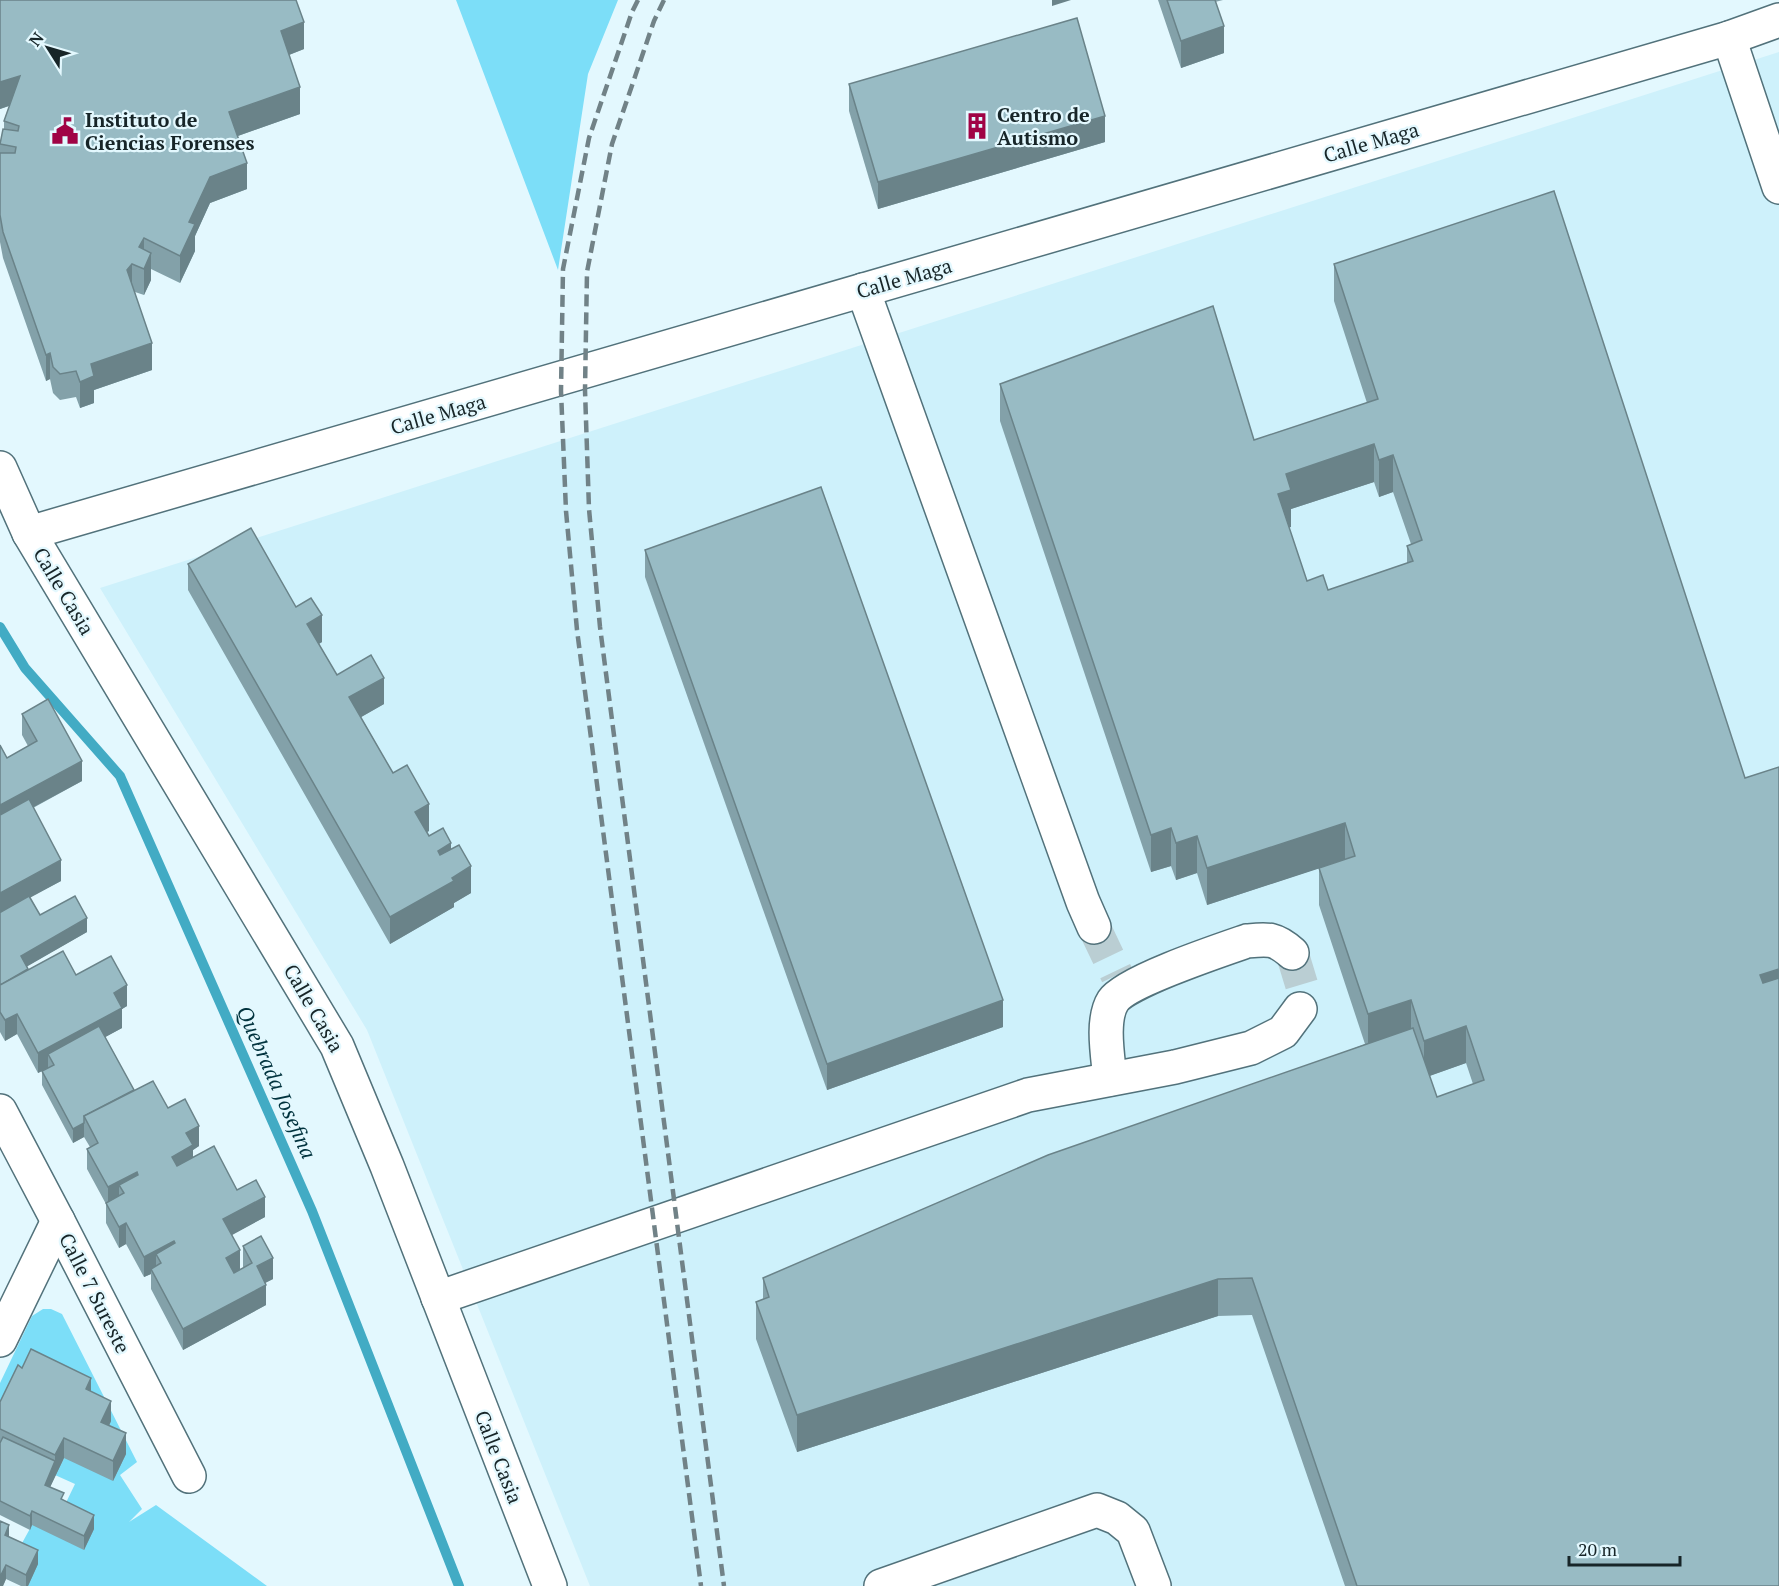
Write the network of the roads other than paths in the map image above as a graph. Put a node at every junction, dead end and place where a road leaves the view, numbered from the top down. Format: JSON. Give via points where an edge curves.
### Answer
{"nodes":[{"id":1,"x":1779,"y":20,"type":"edge"},
{"id":2,"x":1729,"y":38,"type":"junction"},
{"id":3,"x":1779,"y":187,"type":"edge"},
{"id":4,"x":863,"y":290,"type":"junction"},
{"id":5,"x":0,"y":468,"type":"edge"},
{"id":6,"x":29,"y":533,"type":"junction"},
{"id":7,"x":1094,"y":927,"type":"tunnel mouth"},
{"id":8,"x":1292,"y":953,"type":"dead end"},
{"id":9,"x":1300,"y":1009,"type":"tunnel mouth"},
{"id":10,"x":1110,"y":1079,"type":"junction"},
{"id":11,"x":0,"y":1111,"type":"edge"},
{"id":12,"x":58,"y":1221,"type":"junction"},
{"id":13,"x":438,"y":1298,"type":"junction"},
{"id":14,"x":0,"y":1340,"type":"edge"},
{"id":15,"x":189,"y":1476,"type":"dead end"},
{"id":16,"x":550,"y":1586,"type":"edge"},
{"id":17,"x":881,"y":1586,"type":"edge"},
{"id":18,"x":1154,"y":1586,"type":"edge"}],
"edges":[{"from":1,"to":2,"type":"street","name":"Calle Maga"},
{"from":2,"to":3,"type":"street"},
{"from":2,"to":4,"type":"street","name":"Calle Maga"},
{"from":4,"to":6,"type":"street","name":"Calle Maga"},
{"from":4,"to":7,"type":"street"},
{"from":5,"to":6,"type":"street","name":"Calle Casia"},
{"from":6,"to":13,"type":"street","name":"Calle Casia","via":[[338,1046]]},
{"from":8,"to":10,"type":"street","via":[[1279,942],[1247,941],[1144,980],[1120,983],[1106,1024]]},
{"from":9,"to":10,"type":"street","via":[[1283,1032],[1251,1048]]},
{"from":10,"to":13,"type":"street","via":[[1028,1095]]},
{"from":11,"to":12,"type":"street","name":"Calle 7 Sureste"},
{"from":12,"to":14,"type":"street"},
{"from":12,"to":15,"type":"street","name":"Calle 7 Sureste"},
{"from":13,"to":16,"type":"street","name":"Calle Casia"},
{"from":17,"to":18,"type":"street","via":[[1097,1510],[1118,1518],[1133,1532]]}]}
